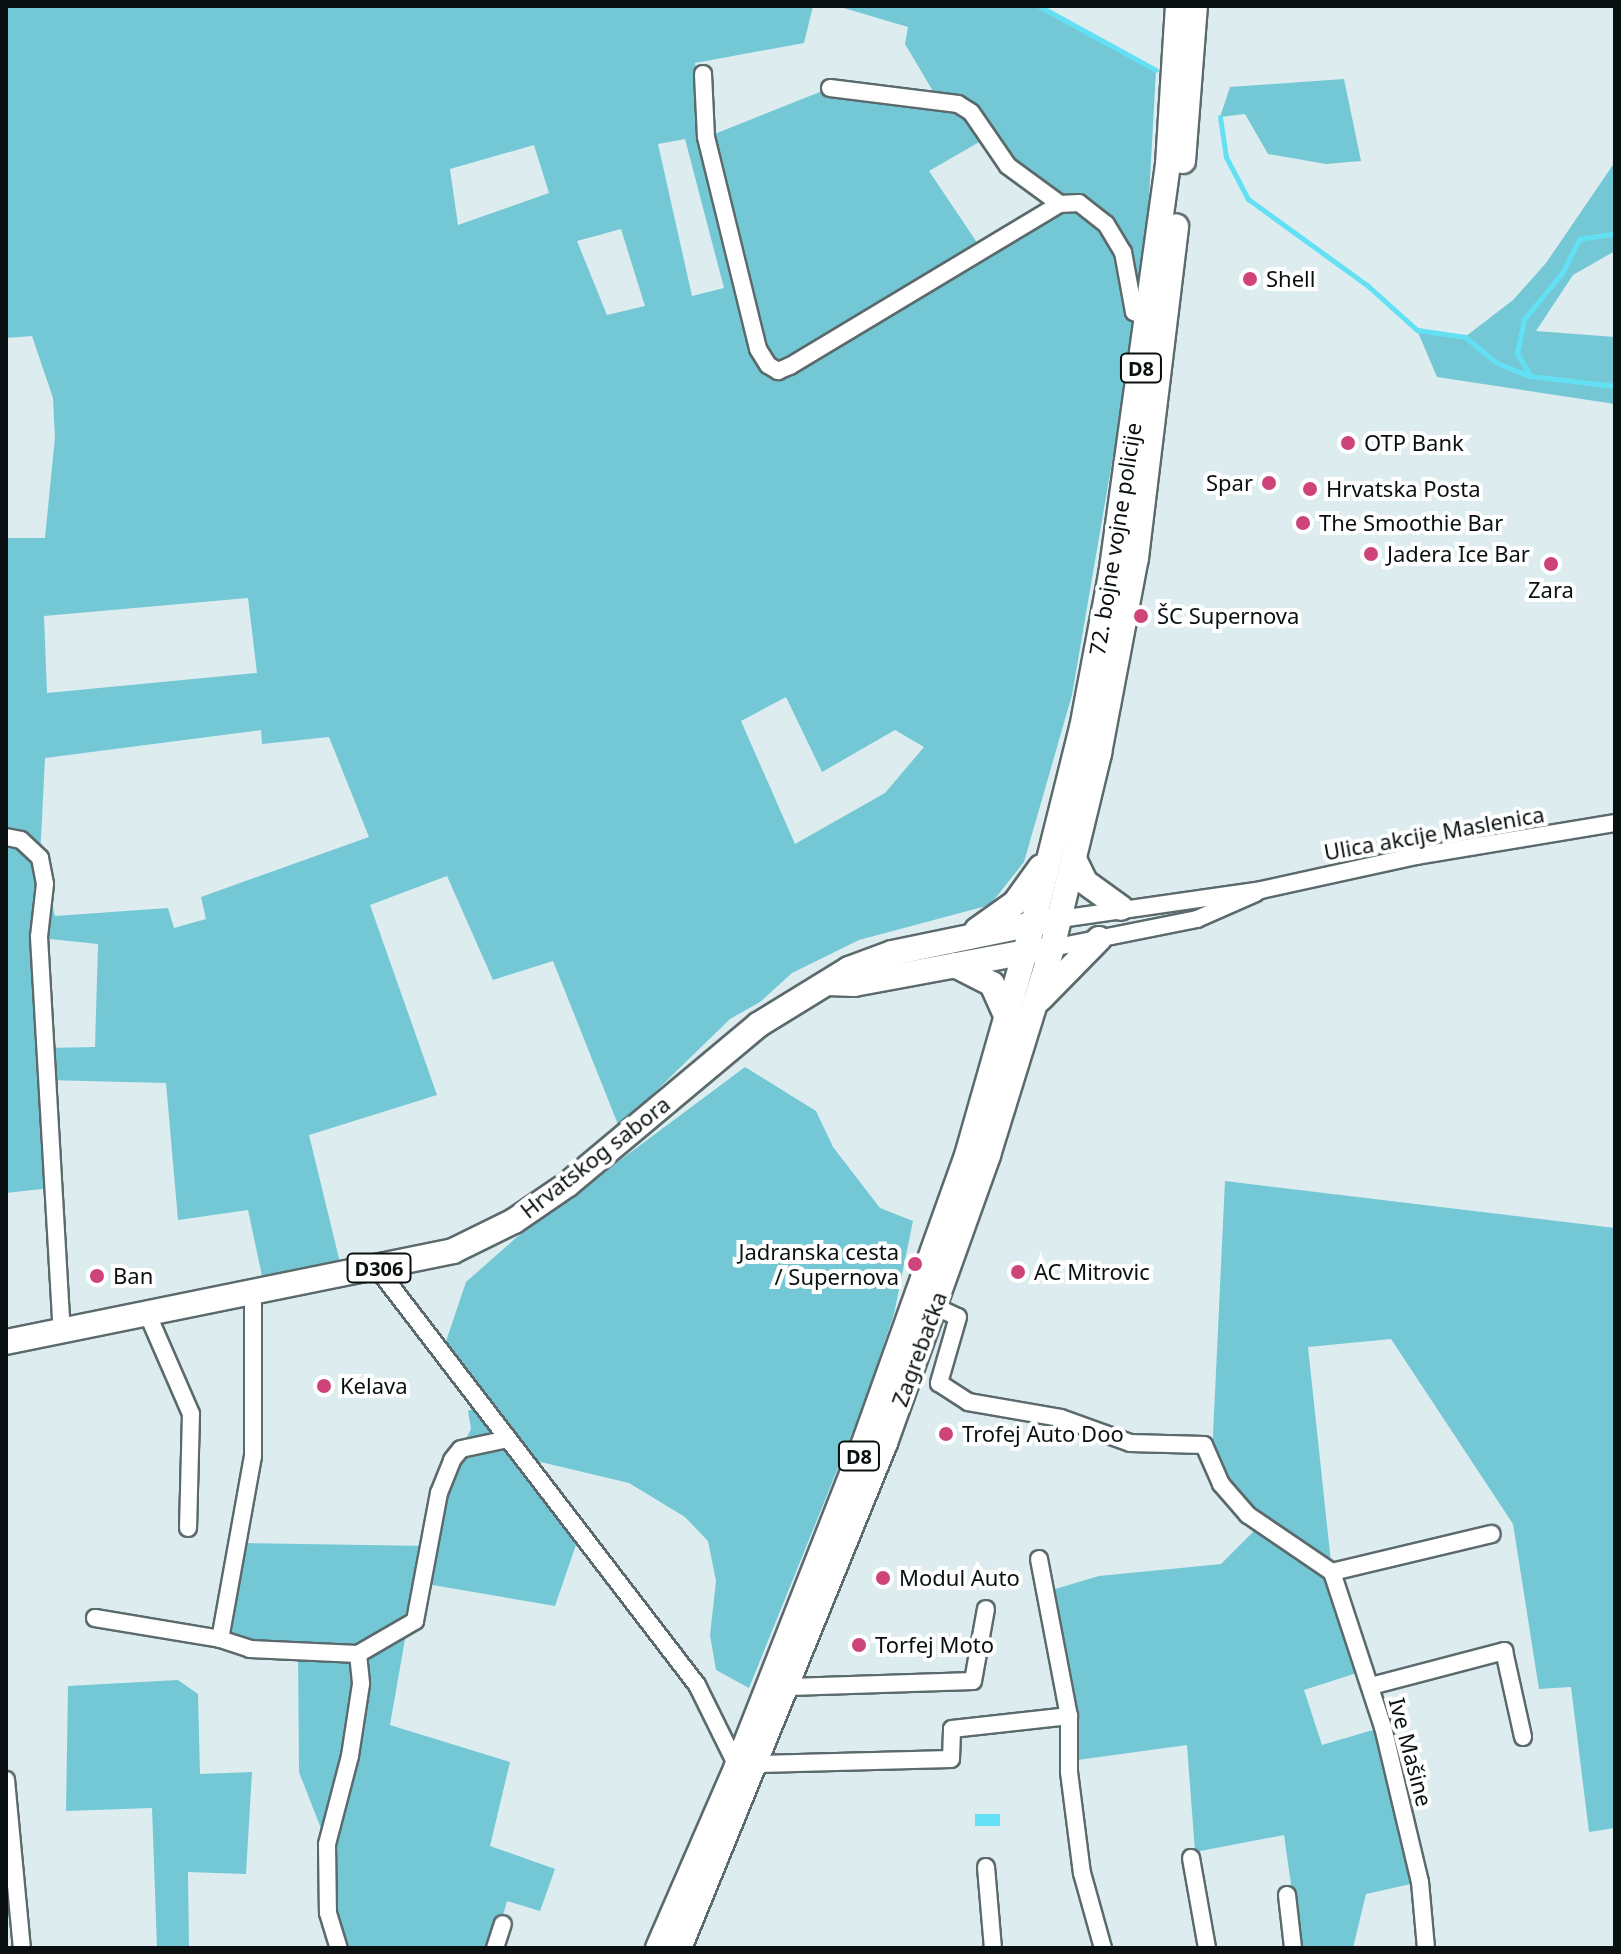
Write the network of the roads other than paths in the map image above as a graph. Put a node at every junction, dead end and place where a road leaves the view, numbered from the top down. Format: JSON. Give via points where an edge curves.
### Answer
{"nodes":[{"id":1,"x":1178,"y":6,"type":"edge"},
{"id":2,"x":1195,"y":6,"type":"edge"},
{"id":3,"x":703,"y":74,"type":"dead end"},
{"id":4,"x":830,"y":88,"type":"dead end"},
{"id":5,"x":1060,"y":204,"type":"junction"},
{"id":6,"x":1149,"y":318,"type":"junction"},
{"id":7,"x":1615,"y":823,"type":"edge"},
{"id":8,"x":6,"y":837,"type":"edge"},
{"id":9,"x":1050,"y":856,"type":"junction"},
{"id":10,"x":1074,"y":859,"type":"junction"},
{"id":11,"x":1261,"y":890,"type":"junction"},
{"id":12,"x":1121,"y":908,"type":"junction"},
{"id":13,"x":1060,"y":919,"type":"junction"},
{"id":14,"x":1033,"y":924,"type":"junction"},
{"id":15,"x":968,"y":935,"type":"junction"},
{"id":16,"x":1099,"y":939,"type":"junction"},
{"id":17,"x":1052,"y":948,"type":"junction"},
{"id":18,"x":1024,"y":952,"type":"junction"},
{"id":19,"x":953,"y":964,"type":"junction"},
{"id":20,"x":828,"y":983,"type":"junction"},
{"id":21,"x":1035,"y":1003,"type":"junction"},
{"id":22,"x":1006,"y":1016,"type":"junction"},
{"id":23,"x":377,"y":1268,"type":"junction"},
{"id":24,"x":253,"y":1292,"type":"junction"},
{"id":25,"x":934,"y":1306,"type":"junction"},
{"id":26,"x":148,"y":1315,"type":"junction"},
{"id":27,"x":62,"y":1332,"type":"junction"},
{"id":28,"x":6,"y":1342,"type":"edge"},
{"id":29,"x":508,"y":1439,"type":"junction"},
{"id":30,"x":188,"y":1528,"type":"dead end"},
{"id":31,"x":1492,"y":1534,"type":"dead end"},
{"id":32,"x":1039,"y":1559,"type":"dead end"},
{"id":33,"x":1332,"y":1572,"type":"junction"},
{"id":34,"x":986,"y":1609,"type":"dead end"},
{"id":35,"x":95,"y":1618,"type":"dead end"},
{"id":36,"x":220,"y":1639,"type":"junction"},
{"id":37,"x":358,"y":1654,"type":"junction"},
{"id":38,"x":1371,"y":1686,"type":"junction"},
{"id":39,"x":790,"y":1687,"type":"junction"},
{"id":40,"x":1069,"y":1716,"type":"junction"},
{"id":41,"x":1523,"y":1737,"type":"dead end"},
{"id":42,"x":748,"y":1765,"type":"junction"},
{"id":43,"x":6,"y":1780,"type":"edge"},
{"id":44,"x":1191,"y":1858,"type":"dead end"},
{"id":45,"x":986,"y":1867,"type":"dead end"},
{"id":46,"x":1287,"y":1895,"type":"dead end"},
{"id":47,"x":503,"y":1924,"type":"dead end"},
{"id":48,"x":15,"y":1947,"type":"edge"},
{"id":49,"x":339,"y":1948,"type":"edge"},
{"id":50,"x":495,"y":1948,"type":"edge"},
{"id":51,"x":658,"y":1948,"type":"edge"},
{"id":52,"x":679,"y":1948,"type":"edge"},
{"id":53,"x":993,"y":1948,"type":"edge"},
{"id":54,"x":1103,"y":1948,"type":"edge"},
{"id":55,"x":1207,"y":1948,"type":"edge"},
{"id":56,"x":1293,"y":1948,"type":"edge"},
{"id":57,"x":1426,"y":1948,"type":"edge"}],
"edges":[{"from":1,"to":6,"type":"main road","name":"72. bojne vojne policije","number":"D8","via":[[1168,164]]},
{"from":2,"to":10,"type":"main road","name":"72. bojne vojne policije","number":"D8","via":[[1170,290],[1136,558]]},
{"from":3,"to":5,"type":"street","via":[[706,137],[741,283],[758,349],[778,371]]},
{"from":4,"to":5,"type":"street","via":[[958,104],[971,112],[1008,166]]},
{"from":5,"to":6,"type":"street","via":[[1079,203],[1106,224],[1123,252],[1134,312]]},
{"from":6,"to":9,"type":"main road","name":"72. bojne vojne policije","number":"D8","via":[[1096,659]]},
{"from":7,"to":11,"type":"street","name":"Ulica akcije Maslenica","via":[[1416,856]]},
{"from":8,"to":27,"type":"street","via":[[21,840],[40,858],[45,884],[39,937],[44,1080]]},
{"from":9,"to":14,"type":"main road","name":"72. bojne vojne policije","number":"D8"},
{"from":9,"to":15,"type":"main road","via":[[1015,903]]},
{"from":10,"to":12,"type":"main road","via":[[1085,882]]},
{"from":10,"to":13,"type":"main road","name":"72. bojne vojne policije","number":"D8"},
{"from":11,"to":12,"type":"street","name":"Ulica akcije Maslenica"},
{"from":11,"to":16,"type":"street","name":"Ulica akcije Maslenica","via":[[1197,919]]},
{"from":12,"to":13,"type":"street","name":"Ulica akcije Maslenica"},
{"from":13,"to":14,"type":"main road","name":"Hrvatskog sabora"},
{"from":13,"to":17,"type":"main road","name":"Zagrebačka","number":"D8"},
{"from":14,"to":15,"type":"main road","name":"Hrvatskog sabora","number":"D306"},
{"from":14,"to":18,"type":"main road","name":"Zagrebačka","number":"D8"},
{"from":15,"to":20,"type":"main road","name":"Hrvatskog sabora","number":"D306","via":[[868,961]]},
{"from":16,"to":17,"type":"street","name":"Ulica akcije Maslenica"},
{"from":16,"to":21,"type":"main road"},
{"from":17,"to":18,"type":"main road","name":"Hrvatskog sabora"},
{"from":17,"to":21,"type":"main road","name":"Zagrebačka","number":"D8"},
{"from":18,"to":19,"type":"main road","name":"Hrvatskog sabora","number":"D306"},
{"from":18,"to":22,"type":"main road","name":"Zagrebačka","number":"D8"},
{"from":19,"to":20,"type":"main road","name":"Hrvatskog sabora","number":"D306","via":[[854,984]]},
{"from":19,"to":22,"type":"main road","via":[[971,968],[992,984]]},
{"from":20,"to":23,"type":"main road","name":"Hrvatskog sabora","number":"D306","via":[[758,1025],[606,1154],[514,1221],[453,1251]]},
{"from":21,"to":25,"type":"main road","name":"Zagrebačka","number":"D8"},
{"from":22,"to":42,"type":"main road","name":"Zagrebačka","number":"D8","via":[[966,1159]]},
{"from":23,"to":24,"type":"main road","name":"Hrvatskog sabora","number":"D306"},
{"from":23,"to":29,"type":"street"},
{"from":24,"to":26,"type":"main road","name":"Hrvatskog sabora","number":"D306"},
{"from":24,"to":36,"type":"street","via":[[253,1456]]},
{"from":25,"to":33,"type":"street","via":[[958,1317],[939,1383],[968,1402],[1061,1418],[1130,1443],[1204,1445],[1221,1484],[1248,1515]]},
{"from":25,"to":39,"type":"main road","name":"Zagrebačka","number":"D8"},
{"from":26,"to":27,"type":"main road","name":"Hrvatskog sabora","number":"D306"},
{"from":26,"to":30,"type":"street","via":[[191,1414]]},
{"from":27,"to":28,"type":"main road","name":"Hrvatskog sabora","number":"D306"},
{"from":29,"to":37,"type":"street","via":[[461,1449],[452,1460],[439,1493],[415,1621]]},
{"from":29,"to":42,"type":"street","via":[[697,1685]]},
{"from":31,"to":33,"type":"street"},
{"from":32,"to":40,"type":"street"},
{"from":33,"to":38,"type":"street","name":"Ive Mašine"},
{"from":34,"to":39,"type":"street","via":[[973,1681]]},
{"from":35,"to":36,"type":"street"},
{"from":36,"to":37,"type":"street","via":[[250,1649]]},
{"from":37,"to":49,"type":"street","via":[[361,1684],[350,1756],[327,1844],[328,1913]]},
{"from":38,"to":41,"type":"street","via":[[1504,1651]]},
{"from":38,"to":57,"type":"street","name":"Ive Mašine","via":[[1420,1882]]},
{"from":39,"to":42,"type":"main road","name":"Zagrebačka","number":"D8"},
{"from":40,"to":42,"type":"street","via":[[952,1729],[951,1759]]},
{"from":40,"to":54,"type":"street","via":[[1082,1873]]},
{"from":42,"to":51,"type":"main road","name":"Zagrebačka","number":"D8"},
{"from":42,"to":52,"type":"main road","name":"Zagrebačka","number":"D8"},
{"from":43,"to":48,"type":"street"},
{"from":44,"to":55,"type":"street"},
{"from":45,"to":53,"type":"street"},
{"from":46,"to":56,"type":"street"},
{"from":47,"to":50,"type":"street"}]}
